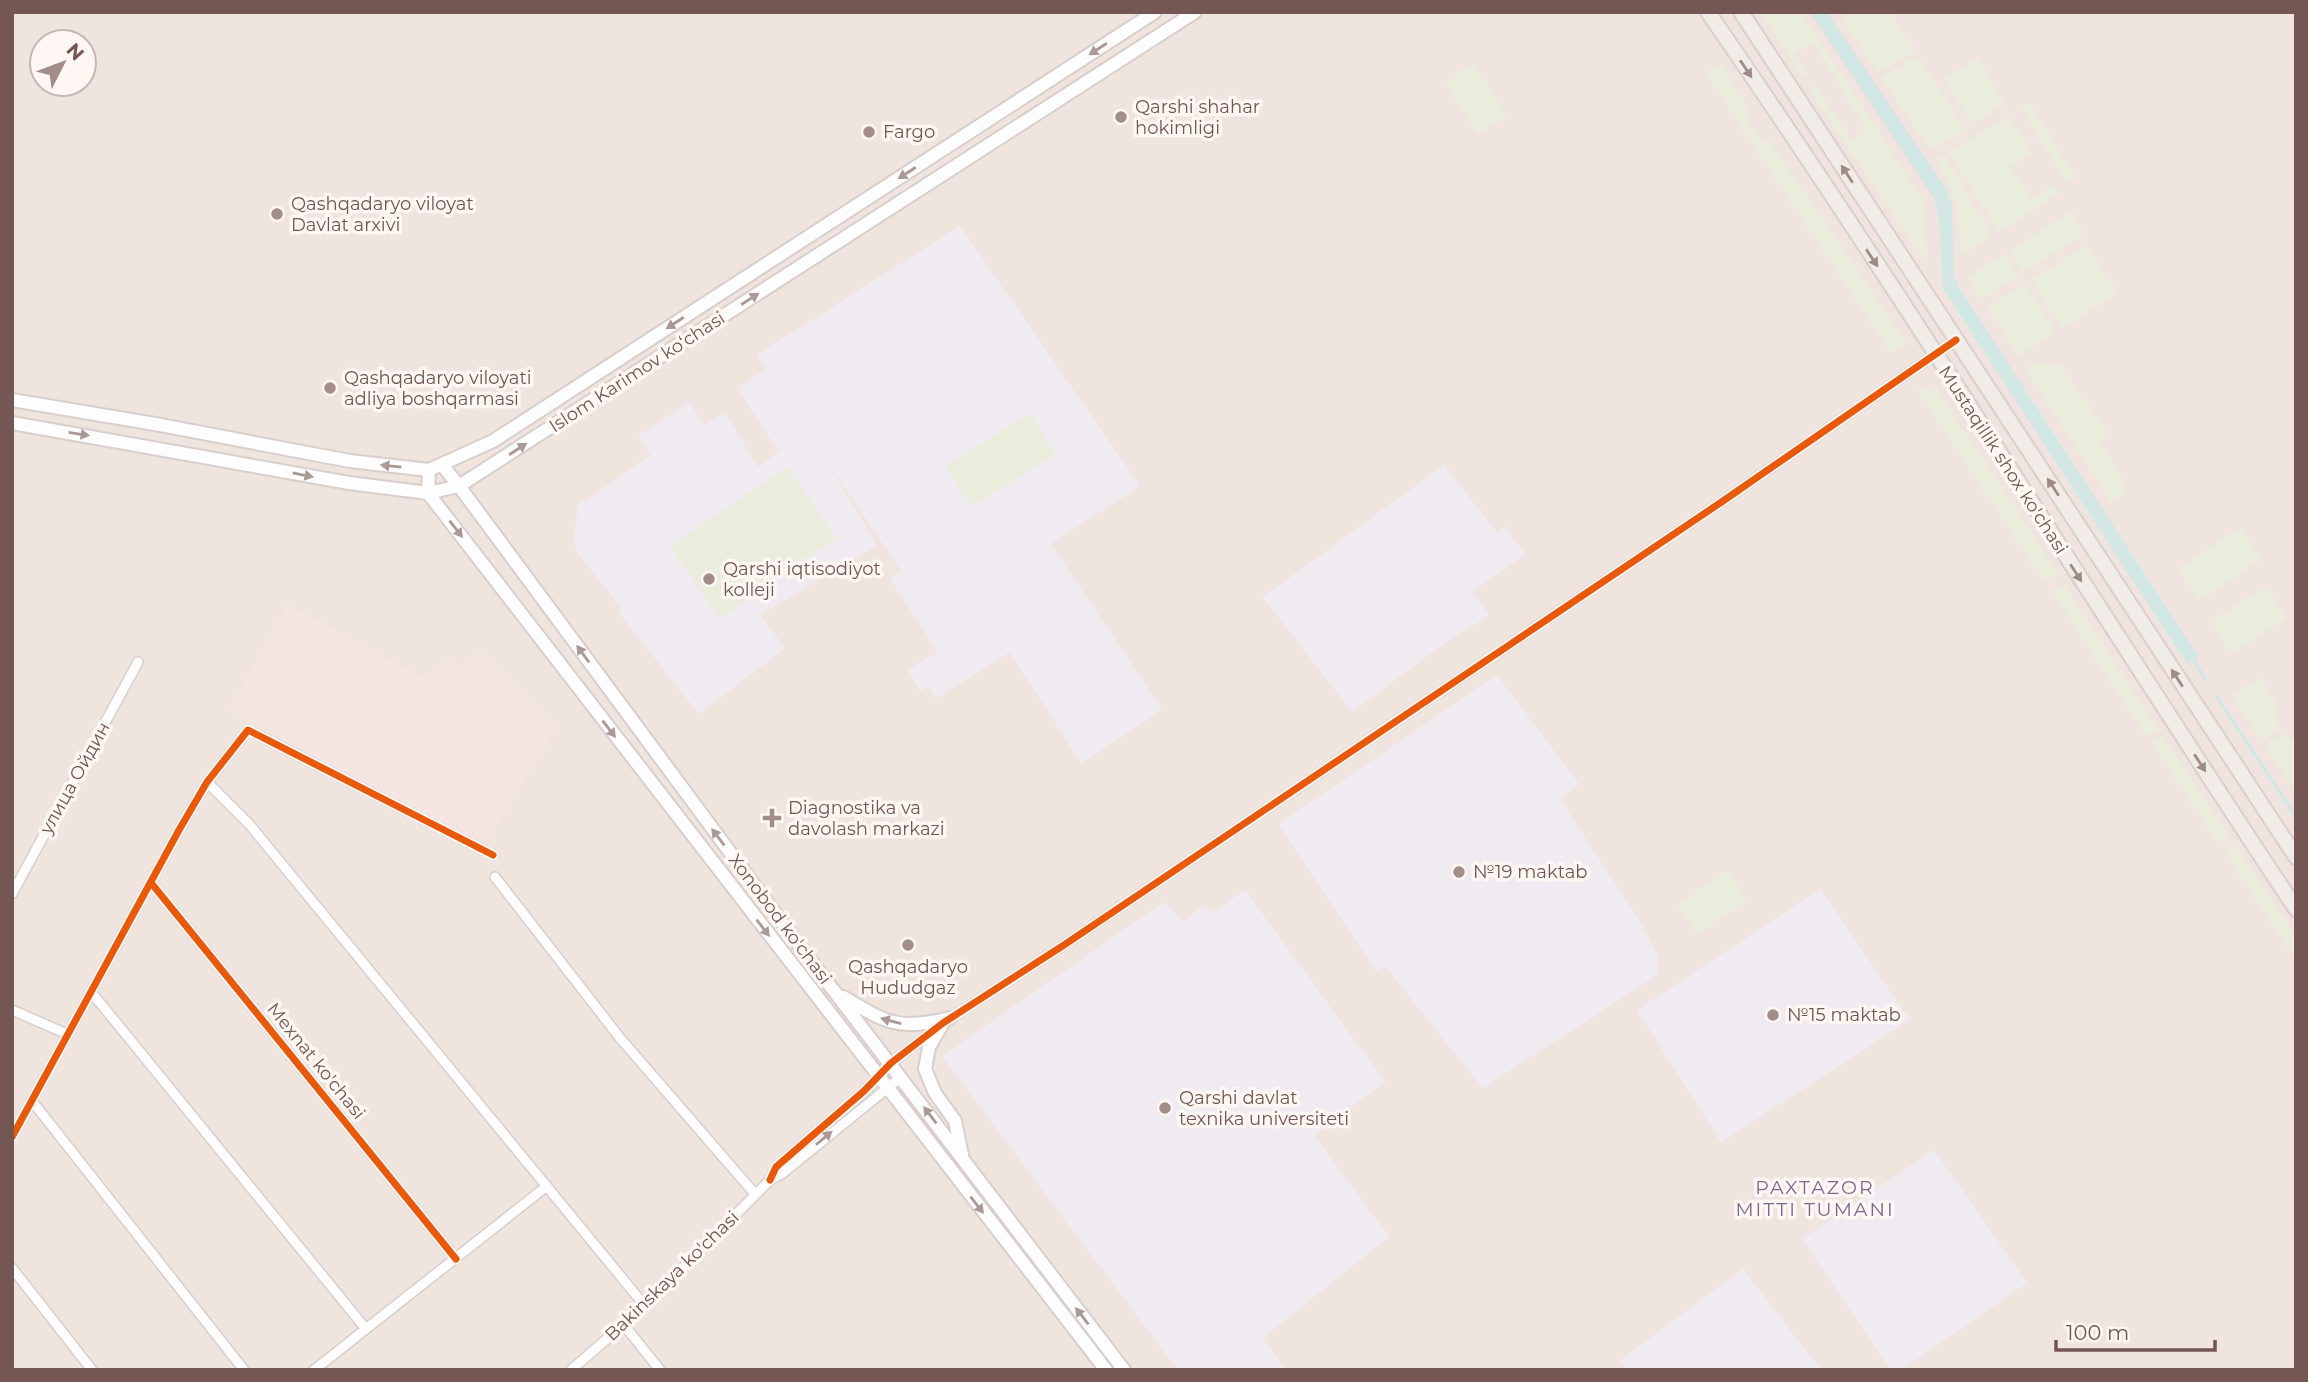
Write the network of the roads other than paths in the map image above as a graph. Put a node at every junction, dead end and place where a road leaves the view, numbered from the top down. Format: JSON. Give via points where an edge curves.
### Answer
{"nodes":[{"id":1,"x":1156,"y":12,"type":"edge"},
{"id":2,"x":1195,"y":12,"type":"edge"},
{"id":3,"x":1708,"y":12,"type":"edge"},
{"id":4,"x":1741,"y":12,"type":"edge"},
{"id":5,"x":1956,"y":340,"type":"junction"},
{"id":6,"x":1936,"y":354,"type":"junction"},
{"id":7,"x":12,"y":400,"type":"edge"},
{"id":8,"x":12,"y":423,"type":"edge"},
{"id":9,"x":159,"y":425,"type":"junction"},
{"id":10,"x":157,"y":447,"type":"junction"},
{"id":11,"x":435,"y":467,"type":"junction"},
{"id":12,"x":459,"y":486,"type":"junction"},
{"id":13,"x":428,"y":494,"type":"junction"},
{"id":14,"x":138,"y":662,"type":"dead end"},
{"id":15,"x":207,"y":782,"type":"junction"},
{"id":16,"x":492,"y":855,"type":"dead end"},
{"id":17,"x":2296,"y":857,"type":"edge"},
{"id":18,"x":495,"y":877,"type":"dead end"},
{"id":19,"x":152,"y":884,"type":"junction"},
{"id":20,"x":12,"y":894,"type":"edge"},
{"id":21,"x":2296,"y":909,"type":"edge"},
{"id":22,"x":92,"y":993,"type":"junction"},
{"id":23,"x":837,"y":994,"type":"junction"},
{"id":24,"x":12,"y":1010,"type":"edge"},
{"id":25,"x":947,"y":1021,"type":"junction"},
{"id":26,"x":67,"y":1034,"type":"junction"},
{"id":27,"x":891,"y":1063,"type":"junction"},
{"id":28,"x":878,"y":1076,"type":"junction"},
{"id":29,"x":901,"y":1077,"type":"junction"},
{"id":30,"x":887,"y":1088,"type":"junction"},
{"id":31,"x":32,"y":1101,"type":"junction"},
{"id":32,"x":12,"y":1137,"type":"edge"},
{"id":33,"x":962,"y":1159,"type":"junction"},
{"id":34,"x":770,"y":1180,"type":"junction"},
{"id":35,"x":547,"y":1186,"type":"junction"},
{"id":36,"x":755,"y":1194,"type":"junction"},
{"id":37,"x":456,"y":1259,"type":"junction"},
{"id":38,"x":12,"y":1268,"type":"edge"},
{"id":39,"x":645,"y":1306,"type":"junction"},
{"id":40,"x":624,"y":1325,"type":"junction"},
{"id":41,"x":366,"y":1329,"type":"junction"},
{"id":42,"x":92,"y":1370,"type":"edge"},
{"id":43,"x":244,"y":1370,"type":"edge"},
{"id":44,"x":314,"y":1370,"type":"edge"},
{"id":45,"x":571,"y":1370,"type":"edge"},
{"id":46,"x":660,"y":1370,"type":"edge"},
{"id":47,"x":1105,"y":1370,"type":"edge"},
{"id":48,"x":1124,"y":1370,"type":"edge"}],
"edges":[{"from":1,"to":11,"type":"main road","name":"Islom Karimov ko‘chasi","one_way":true,"via":[[493,441]]},
{"from":12,"to":2,"type":"main road","name":"Islom Karimov ko‘chasi","one_way":true},
{"from":3,"to":6,"type":"main road","name":"Mustaqillik shox ko'chasi","one_way":true},
{"from":5,"to":4,"type":"main road","name":"Mustaqillik shox ko'chasi","one_way":true},
{"from":5,"to":6,"type":"street","name":"Bakinskaya ko'chasi"},
{"from":17,"to":5,"type":"main road","name":"Mustaqillik shox ko'chasi","one_way":true},
{"from":6,"to":21,"type":"main road","name":"Mustaqillik shox ko'chasi","one_way":true},
{"from":6,"to":25,"type":"street","name":"Bakinskaya ko'chasi"},
{"from":7,"to":9,"type":"main road"},
{"from":8,"to":10,"type":"main road","name":"Islom Karimov ko‘chasi","one_way":true},
{"from":9,"to":10,"type":"main road"},
{"from":11,"to":9,"type":"main road","one_way":true,"via":[[350,461]]},
{"from":10,"to":13,"type":"main road","name":"Islom Karimov ko‘chasi","one_way":true},
{"from":11,"to":12,"type":"main road","name":"Xonobod ko'chasi"},
{"from":11,"to":13,"type":"main road"},
{"from":12,"to":13,"type":"main road","name":"Islom Karimov ko‘chasi"},
{"from":23,"to":12,"type":"main road","name":"Xonobod ko'chasi","one_way":true},
{"from":13,"to":28,"type":"main road","name":"Xonobod ko'chasi","one_way":true},
{"from":14,"to":20,"type":"street","name":"улица Ойдин"},
{"from":15,"to":16,"type":"street","via":[[248,730]]},
{"from":15,"to":19,"type":"street"},
{"from":15,"to":35,"type":"street","via":[[249,824]]},
{"from":18,"to":36,"type":"street","via":[[620,1038]]},
{"from":19,"to":22,"type":"street"},
{"from":19,"to":37,"type":"street","name":"Mexnat ko'chasi"},
{"from":22,"to":26,"type":"street"},
{"from":22,"to":41,"type":"street"},
{"from":25,"to":23,"type":"main road","one_way":true,"via":[[899,1024],[878,1018]]},
{"from":23,"to":27,"type":"main road","name":"Xonobod ko'chasi"},
{"from":24,"to":26,"type":"street"},
{"from":25,"to":27,"type":"street","name":"Bakinskaya ko'chasi"},
{"from":25,"to":33,"type":"main road","via":[[929,1047],[925,1069],[955,1121]]},
{"from":26,"to":31,"type":"street"},
{"from":27,"to":28,"type":"street","name":"Bakinskaya ko'chasi"},
{"from":27,"to":29,"type":"main road","name":"Xonobod ko'chasi"},
{"from":28,"to":30,"type":"main road","name":"Xonobod ko'chasi"},
{"from":28,"to":34,"type":"street","name":"Bakinskaya ko'chasi","via":[[776,1167]]},
{"from":29,"to":30,"type":"street","name":"Bakinskaya ko'chasi"},
{"from":33,"to":29,"type":"main road","name":"Xonobod ko'chasi","one_way":true},
{"from":34,"to":30,"type":"street","name":"Bakinskaya ko'chasi","one_way":true},
{"from":30,"to":47,"type":"main road","name":"Xonobod ko'chasi","one_way":true},
{"from":31,"to":32,"type":"street"},
{"from":31,"to":43,"type":"street"},
{"from":48,"to":33,"type":"main road","name":"Xonobod ko'chasi","one_way":true},
{"from":34,"to":36,"type":"street","name":"Bakinskaya ko'chasi"},
{"from":35,"to":37,"type":"street"},
{"from":35,"to":39,"type":"street"},
{"from":36,"to":39,"type":"street","name":"Bakinskaya ko'chasi"},
{"from":37,"to":41,"type":"street"},
{"from":38,"to":42,"type":"street"},
{"from":39,"to":40,"type":"street","name":"Bakinskaya ko'chasi"},
{"from":40,"to":45,"type":"street","name":"Bakinskaya ko'chasi"},
{"from":40,"to":46,"type":"street"},
{"from":41,"to":44,"type":"street"}]}
